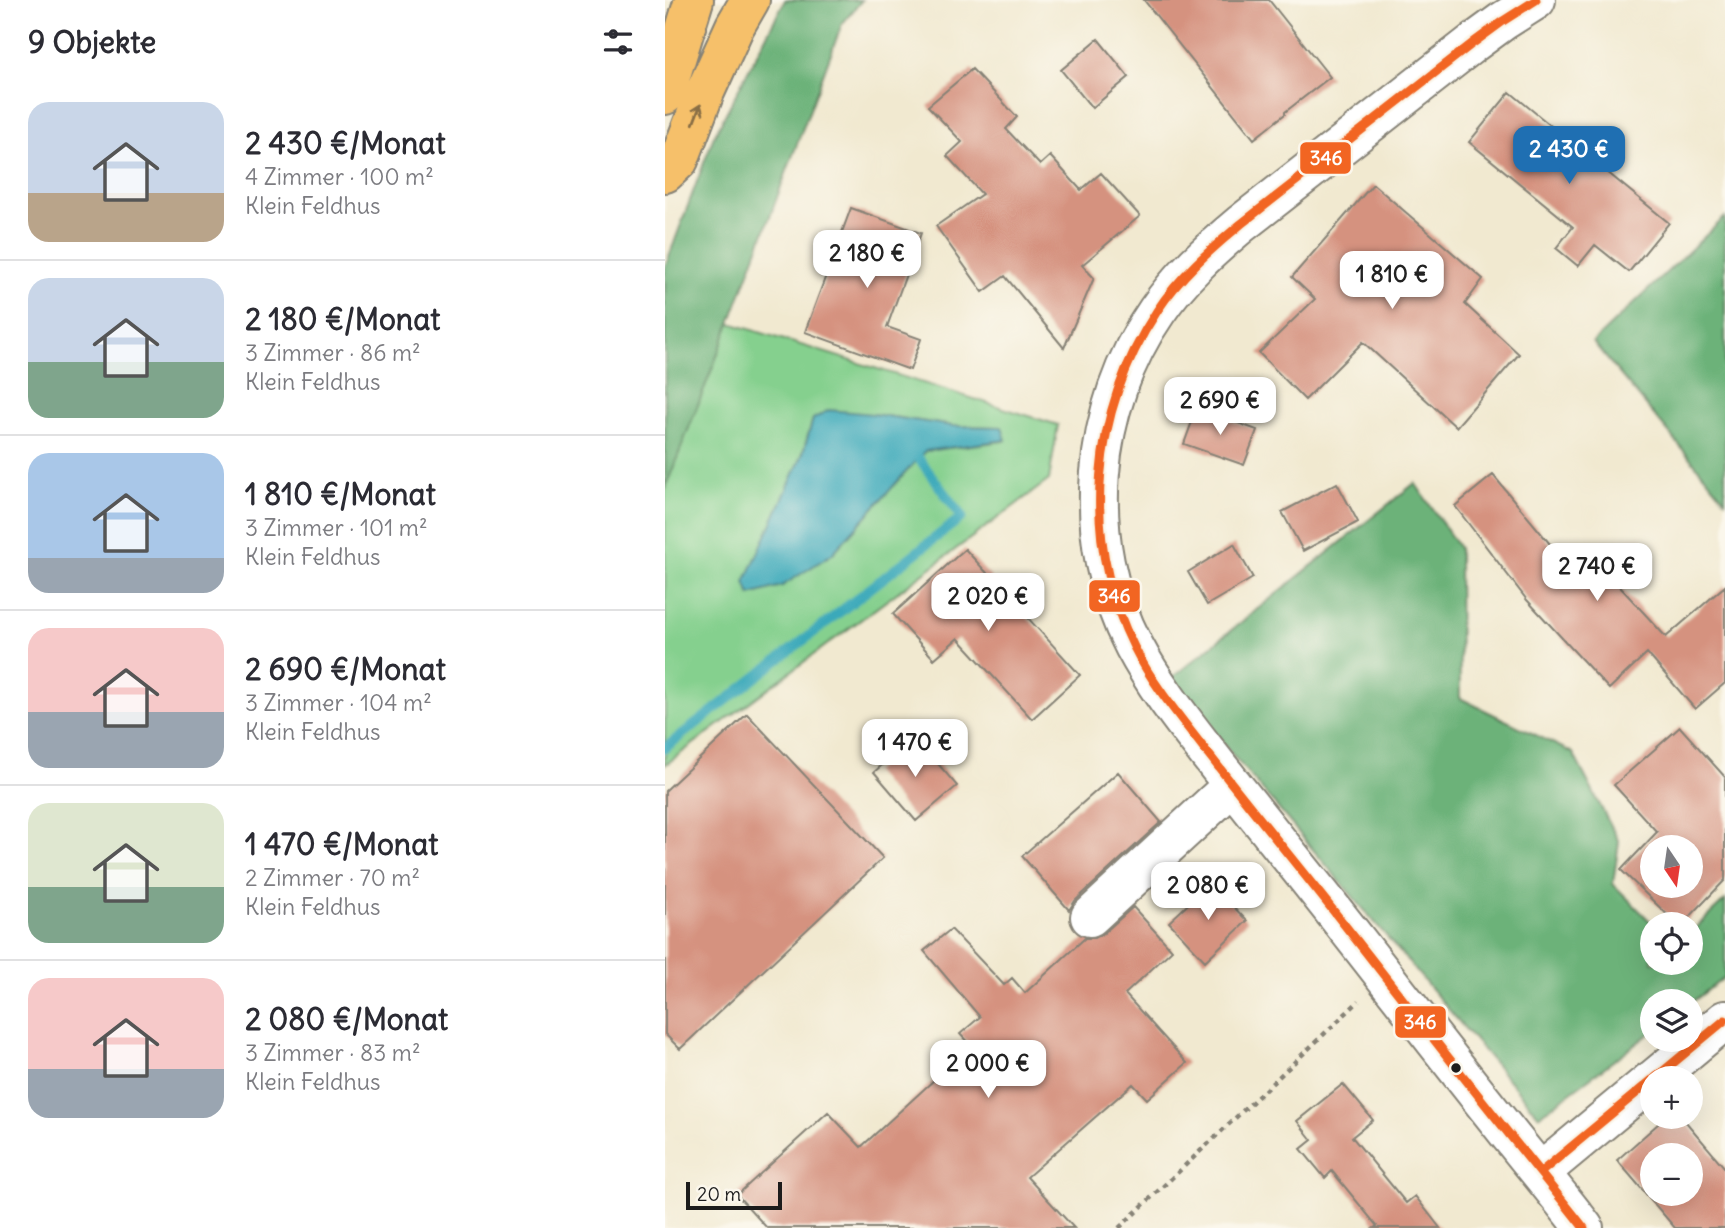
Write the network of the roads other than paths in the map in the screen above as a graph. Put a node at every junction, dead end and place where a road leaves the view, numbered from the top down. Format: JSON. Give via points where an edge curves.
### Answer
{"nodes":[{"id":1,"x":694,"y":0,"type":"edge"},
{"id":2,"x":750,"y":0,"type":"edge"},
{"id":3,"x":1536,"y":0,"type":"edge"},
{"id":4,"x":665,"y":95,"type":"edge"},
{"id":5,"x":665,"y":173,"type":"edge"},
{"id":6,"x":1233,"y":785,"type":"junction"},
{"id":7,"x":1090,"y":917,"type":"dead end"},
{"id":8,"x":1725,"y":1020,"type":"edge"},
{"id":9,"x":1669,"y":1066,"type":"edge"},
{"id":10,"x":1640,"y":1090,"type":"edge"},
{"id":11,"x":1541,"y":1172,"type":"junction"},
{"id":12,"x":1584,"y":1228,"type":"edge"}],
"edges":[{"from":1,"to":4,"type":"highway"},
{"from":5,"to":2,"type":"highway","one_way":true,"via":[[679,160],[705,92]]},
{"from":3,"to":6,"type":"street","via":[[1473,43],[1212,248],[1162,304],[1125,366],[1108,420],[1099,477],[1100,521],[1111,586],[1149,672]]},
{"from":6,"to":7,"type":"street"},
{"from":6,"to":11,"type":"street"},
{"from":8,"to":9,"type":"street"},
{"from":10,"to":11,"type":"street"},
{"from":11,"to":12,"type":"street"}]}
